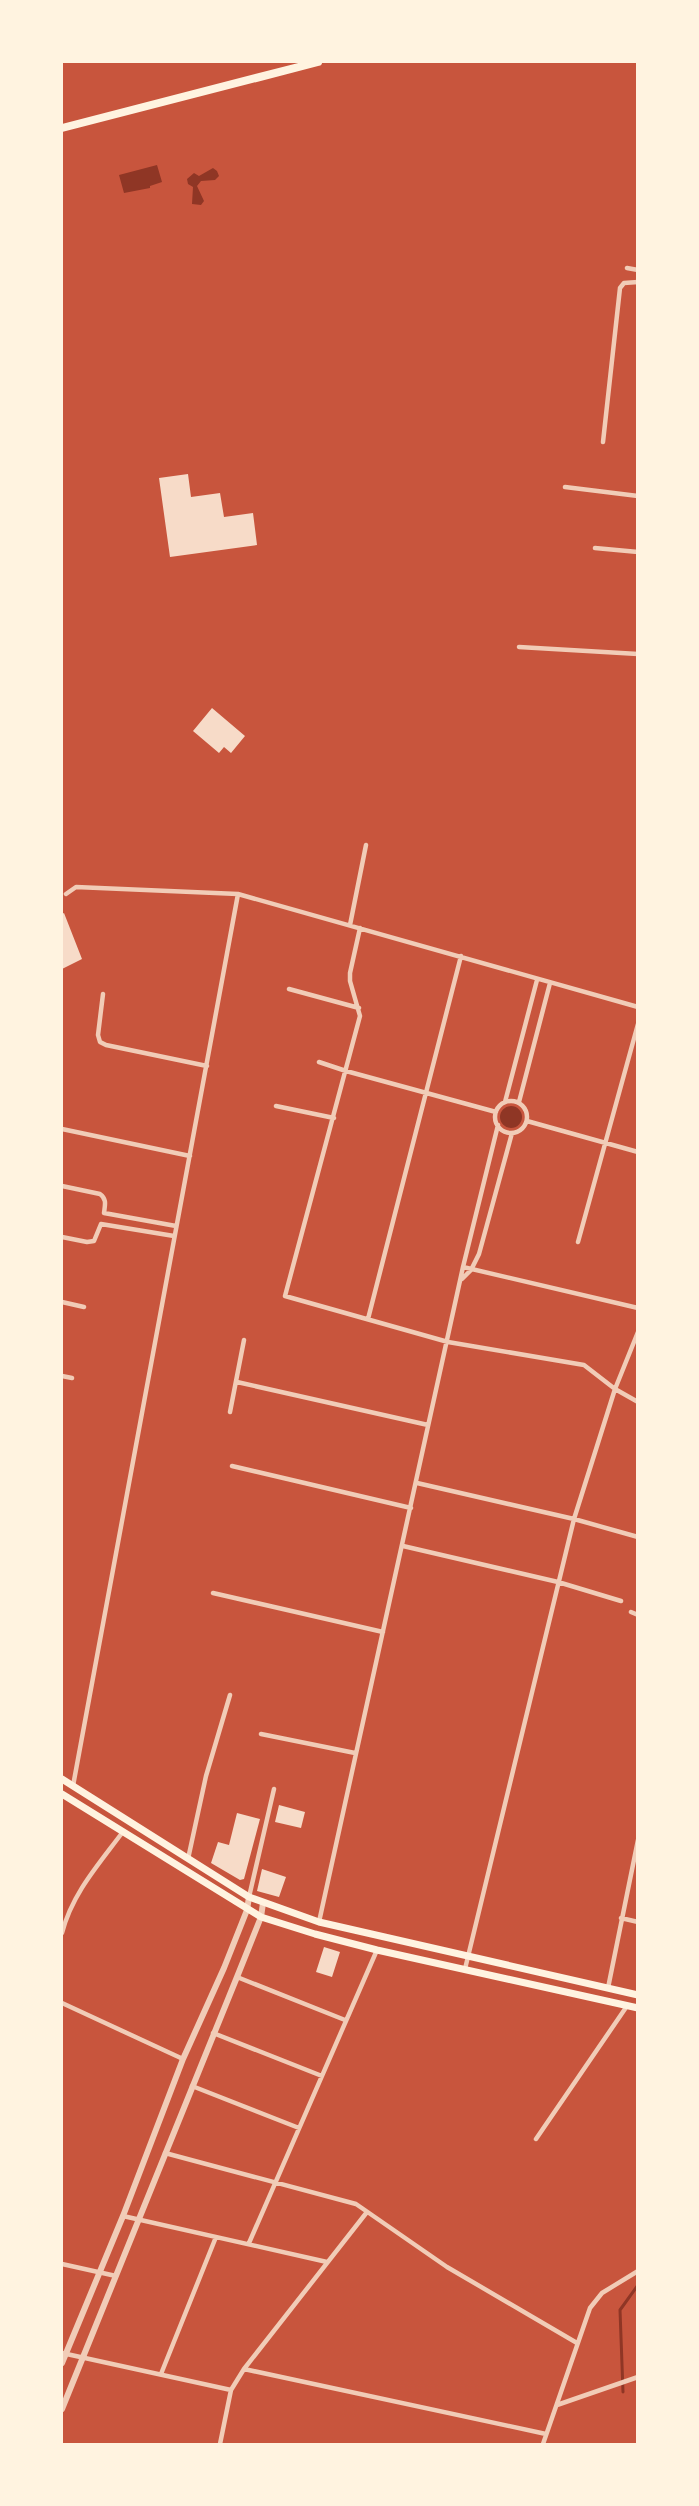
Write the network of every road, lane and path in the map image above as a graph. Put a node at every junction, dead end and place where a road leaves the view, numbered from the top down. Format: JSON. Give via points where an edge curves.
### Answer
{"nodes":[{"id":1,"x":318,"y":62,"type":"edge"},
{"id":2,"x":62,"y":128,"type":"edge"},
{"id":3,"x":627,"y":268,"type":"dead end"},
{"id":4,"x":638,"y":270,"type":"edge"},
{"id":5,"x":638,"y":282,"type":"edge"},
{"id":6,"x":603,"y":442,"type":"dead end"},
{"id":7,"x":565,"y":487,"type":"dead end"},
{"id":8,"x":638,"y":496,"type":"edge"},
{"id":9,"x":595,"y":548,"type":"dead end"},
{"id":10,"x":638,"y":552,"type":"edge"},
{"id":11,"x":519,"y":647,"type":"dead end"},
{"id":12,"x":638,"y":654,"type":"edge"},
{"id":13,"x":366,"y":845,"type":"dead end"},
{"id":14,"x":66,"y":894,"type":"dead end"},
{"id":15,"x":238,"y":894,"type":"junction"},
{"id":16,"x":350,"y":925,"type":"junction"},
{"id":17,"x":360,"y":928,"type":"junction"},
{"id":18,"x":461,"y":956,"type":"junction"},
{"id":19,"x":537,"y":980,"type":"junction"},
{"id":20,"x":550,"y":984,"type":"junction"},
{"id":21,"x":289,"y":989,"type":"dead end"},
{"id":22,"x":103,"y":994,"type":"dead end"},
{"id":23,"x":638,"y":1007,"type":"edge"},
{"id":24,"x":359,"y":1008,"type":"junction"},
{"id":25,"x":638,"y":1024,"type":"edge"},
{"id":26,"x":319,"y":1062,"type":"dead end"},
{"id":27,"x":207,"y":1066,"type":"junction"},
{"id":28,"x":346,"y":1071,"type":"junction"},
{"id":29,"x":425,"y":1092,"type":"junction"},
{"id":30,"x":505,"y":1102,"type":"junction"},
{"id":31,"x":519,"y":1102,"type":"junction"},
{"id":32,"x":276,"y":1106,"type":"dead end"},
{"id":33,"x":496,"y":1112,"type":"junction"},
{"id":34,"x":334,"y":1118,"type":"junction"},
{"id":35,"x":527,"y":1121,"type":"junction"},
{"id":36,"x":498,"y":1125,"type":"junction"},
{"id":37,"x":62,"y":1129,"type":"edge"},
{"id":38,"x":512,"y":1133,"type":"junction"},
{"id":39,"x":606,"y":1144,"type":"junction"},
{"id":40,"x":638,"y":1152,"type":"edge"},
{"id":41,"x":190,"y":1156,"type":"junction"},
{"id":42,"x":62,"y":1186,"type":"edge"},
{"id":43,"x":176,"y":1226,"type":"junction"},
{"id":44,"x":174,"y":1236,"type":"junction"},
{"id":45,"x":62,"y":1237,"type":"edge"},
{"id":46,"x":578,"y":1242,"type":"dead end"},
{"id":47,"x":463,"y":1267,"type":"junction"},
{"id":48,"x":471,"y":1270,"type":"junction"},
{"id":49,"x":461,"y":1281,"type":"junction"},
{"id":50,"x":62,"y":1302,"type":"edge"},
{"id":51,"x":84,"y":1307,"type":"dead end"},
{"id":52,"x":638,"y":1308,"type":"edge"},
{"id":53,"x":368,"y":1319,"type":"junction"},
{"id":54,"x":638,"y":1332,"type":"edge"},
{"id":55,"x":244,"y":1340,"type":"dead end"},
{"id":56,"x":448,"y":1342,"type":"junction"},
{"id":57,"x":62,"y":1376,"type":"edge"},
{"id":58,"x":72,"y":1378,"type":"dead end"},
{"id":59,"x":237,"y":1382,"type":"junction"},
{"id":60,"x":615,"y":1389,"type":"junction"},
{"id":61,"x":638,"y":1402,"type":"edge"},
{"id":62,"x":230,"y":1412,"type":"dead end"},
{"id":63,"x":428,"y":1425,"type":"junction"},
{"id":64,"x":232,"y":1466,"type":"dead end"},
{"id":65,"x":417,"y":1483,"type":"junction"},
{"id":66,"x":411,"y":1508,"type":"junction"},
{"id":67,"x":574,"y":1519,"type":"junction"},
{"id":68,"x":638,"y":1537,"type":"edge"},
{"id":69,"x":403,"y":1546,"type":"junction"},
{"id":70,"x":558,"y":1582,"type":"junction"},
{"id":71,"x":213,"y":1593,"type":"dead end"},
{"id":72,"x":621,"y":1601,"type":"dead end"},
{"id":73,"x":631,"y":1612,"type":"dead end"},
{"id":74,"x":638,"y":1615,"type":"edge"},
{"id":75,"x":382,"y":1632,"type":"junction"},
{"id":76,"x":230,"y":1695,"type":"dead end"},
{"id":77,"x":261,"y":1734,"type":"dead end"},
{"id":78,"x":355,"y":1753,"type":"junction"},
{"id":79,"x":62,"y":1779,"type":"edge"},
{"id":80,"x":73,"y":1786,"type":"junction"},
{"id":81,"x":274,"y":1789,"type":"dead end"},
{"id":82,"x":62,"y":1794,"type":"edge"},
{"id":83,"x":122,"y":1833,"type":"junction"},
{"id":84,"x":638,"y":1840,"type":"edge"},
{"id":85,"x":188,"y":1859,"type":"junction"},
{"id":86,"x":249,"y":1897,"type":"junction"},
{"id":87,"x":263,"y":1903,"type":"junction"},
{"id":88,"x":247,"y":1910,"type":"junction"},
{"id":89,"x":261,"y":1917,"type":"junction"},
{"id":90,"x":621,"y":1918,"type":"junction"},
{"id":91,"x":319,"y":1922,"type":"junction"},
{"id":92,"x":638,"y":1922,"type":"edge"},
{"id":93,"x":62,"y":1933,"type":"edge"},
{"id":94,"x":377,"y":1950,"type":"junction"},
{"id":95,"x":468,"y":1957,"type":"junction"},
{"id":96,"x":465,"y":1969,"type":"junction"},
{"id":97,"x":237,"y":1977,"type":"junction"},
{"id":98,"x":608,"y":1988,"type":"junction"},
{"id":99,"x":638,"y":1995,"type":"edge"},
{"id":100,"x":62,"y":2003,"type":"edge"},
{"id":101,"x":627,"y":2006,"type":"junction"},
{"id":102,"x":638,"y":2008,"type":"edge"},
{"id":103,"x":345,"y":2020,"type":"junction"},
{"id":104,"x":212,"y":2032,"type":"junction"},
{"id":105,"x":183,"y":2059,"type":"junction"},
{"id":106,"x":322,"y":2076,"type":"junction"},
{"id":107,"x":192,"y":2086,"type":"junction"},
{"id":108,"x":299,"y":2128,"type":"junction"},
{"id":109,"x":536,"y":2139,"type":"dead end"},
{"id":110,"x":165,"y":2153,"type":"junction"},
{"id":111,"x":274,"y":2183,"type":"junction"},
{"id":112,"x":367,"y":2212,"type":"junction"},
{"id":113,"x":123,"y":2216,"type":"junction"},
{"id":114,"x":139,"y":2220,"type":"junction"},
{"id":115,"x":216,"y":2237,"type":"junction"},
{"id":116,"x":249,"y":2243,"type":"junction"},
{"id":117,"x":327,"y":2262,"type":"junction"},
{"id":118,"x":62,"y":2264,"type":"edge"},
{"id":119,"x":638,"y":2271,"type":"edge"},
{"id":120,"x":99,"y":2272,"type":"junction"},
{"id":121,"x":116,"y":2276,"type":"junction"},
{"id":122,"x":577,"y":2343,"type":"junction"},
{"id":123,"x":63,"y":2353,"type":"edge"},
{"id":124,"x":81,"y":2357,"type":"junction"},
{"id":125,"x":62,"y":2363,"type":"edge"},
{"id":126,"x":244,"y":2369,"type":"junction"},
{"id":127,"x":161,"y":2374,"type":"junction"},
{"id":128,"x":635,"y":2377,"type":"edge"},
{"id":129,"x":231,"y":2390,"type":"junction"},
{"id":130,"x":557,"y":2405,"type":"junction"},
{"id":131,"x":62,"y":2409,"type":"edge"},
{"id":132,"x":546,"y":2434,"type":"junction"},
{"id":133,"x":220,"y":2445,"type":"edge"},
{"id":134,"x":543,"y":2445,"type":"edge"}],
"edges":[{"from":1,"to":2,"type":"main road"},
{"from":3,"to":4,"type":"street"},
{"from":5,"to":6,"type":"street","via":[[624,283],[620,288]]},
{"from":7,"to":8,"type":"street"},
{"from":9,"to":10,"type":"street"},
{"from":11,"to":12,"type":"street"},
{"from":13,"to":16,"type":"street"},
{"from":14,"to":15,"type":"street","via":[[76,887]]},
{"from":15,"to":16,"type":"street"},
{"from":15,"to":27,"type":"street"},
{"from":16,"to":17,"type":"street"},
{"from":17,"to":18,"type":"street"},
{"from":17,"to":24,"type":"street","via":[[350,972]]},
{"from":18,"to":19,"type":"street"},
{"from":18,"to":29,"type":"street"},
{"from":19,"to":20,"type":"street"},
{"from":19,"to":30,"type":"street"},
{"from":20,"to":23,"type":"street"},
{"from":20,"to":31,"type":"street"},
{"from":21,"to":24,"type":"street"},
{"from":22,"to":27,"type":"street","via":[[100,1042]]},
{"from":24,"to":28,"type":"street"},
{"from":25,"to":39,"type":"street"},
{"from":26,"to":28,"type":"street"},
{"from":27,"to":41,"type":"street"},
{"from":28,"to":29,"type":"street"},
{"from":28,"to":34,"type":"street"},
{"from":29,"to":33,"type":"street"},
{"from":29,"to":53,"type":"street"},
{"from":30,"to":31,"type":"street"},
{"from":30,"to":33,"type":"street"},
{"from":31,"to":35,"type":"street","via":[[526,1110]]},
{"from":32,"to":34,"type":"street"},
{"from":33,"to":36,"type":"street"},
{"from":34,"to":53,"type":"street","via":[[285,1296]]},
{"from":35,"to":38,"type":"street"},
{"from":35,"to":39,"type":"street"},
{"from":36,"to":38,"type":"street"},
{"from":36,"to":47,"type":"street"},
{"from":37,"to":41,"type":"street"},
{"from":38,"to":48,"type":"street","via":[[479,1254]]},
{"from":39,"to":40,"type":"street"},
{"from":39,"to":46,"type":"street"},
{"from":41,"to":43,"type":"street"},
{"from":42,"to":43,"type":"street","via":[[100,1194],[105,1202],[104,1213]]},
{"from":43,"to":44,"type":"street"},
{"from":44,"to":45,"type":"street","via":[[101,1224],[94,1240]]},
{"from":44,"to":80,"type":"street"},
{"from":47,"to":48,"type":"street"},
{"from":47,"to":49,"type":"street"},
{"from":48,"to":49,"type":"street"},
{"from":48,"to":52,"type":"street"},
{"from":49,"to":56,"type":"street"},
{"from":50,"to":51,"type":"street"},
{"from":53,"to":56,"type":"street"},
{"from":54,"to":60,"type":"street"},
{"from":55,"to":59,"type":"street"},
{"from":56,"to":60,"type":"street","via":[[584,1365]]},
{"from":56,"to":63,"type":"street"},
{"from":57,"to":58,"type":"street"},
{"from":59,"to":62,"type":"street"},
{"from":59,"to":63,"type":"street"},
{"from":60,"to":61,"type":"street"},
{"from":60,"to":67,"type":"street"},
{"from":63,"to":65,"type":"street"},
{"from":64,"to":66,"type":"street"},
{"from":65,"to":66,"type":"street"},
{"from":65,"to":67,"type":"street"},
{"from":66,"to":69,"type":"street"},
{"from":67,"to":68,"type":"street"},
{"from":67,"to":70,"type":"street"},
{"from":69,"to":70,"type":"street"},
{"from":69,"to":75,"type":"street"},
{"from":70,"to":72,"type":"street"},
{"from":70,"to":95,"type":"street"},
{"from":71,"to":75,"type":"street"},
{"from":73,"to":74,"type":"street"},
{"from":75,"to":78,"type":"street"},
{"from":76,"to":85,"type":"street","via":[[206,1776]]},
{"from":77,"to":78,"type":"street"},
{"from":78,"to":91,"type":"street"},
{"from":79,"to":80,"type":"main road"},
{"from":80,"to":85,"type":"main road"},
{"from":81,"to":86,"type":"street"},
{"from":82,"to":83,"type":"main road"},
{"from":83,"to":88,"type":"main road"},
{"from":83,"to":93,"type":"street","via":[[78,1892]]},
{"from":84,"to":90,"type":"street"},
{"from":85,"to":86,"type":"main road"},
{"from":86,"to":87,"type":"main road"},
{"from":86,"to":88,"type":"street"},
{"from":87,"to":89,"type":"street"},
{"from":87,"to":91,"type":"main road"},
{"from":88,"to":89,"type":"main road"},
{"from":88,"to":105,"type":"street"},
{"from":89,"to":94,"type":"main road"},
{"from":89,"to":97,"type":"street"},
{"from":90,"to":92,"type":"street"},
{"from":90,"to":98,"type":"street"},
{"from":91,"to":95,"type":"main road"},
{"from":94,"to":96,"type":"main road"},
{"from":94,"to":103,"type":"street"},
{"from":95,"to":96,"type":"street"},
{"from":95,"to":98,"type":"main road"},
{"from":96,"to":101,"type":"main road"},
{"from":97,"to":103,"type":"street"},
{"from":97,"to":104,"type":"street"},
{"from":98,"to":99,"type":"main road"},
{"from":100,"to":105,"type":"street"},
{"from":101,"to":102,"type":"main road"},
{"from":101,"to":109,"type":"street"},
{"from":103,"to":106,"type":"street"},
{"from":104,"to":106,"type":"street"},
{"from":104,"to":107,"type":"street"},
{"from":105,"to":113,"type":"street"},
{"from":106,"to":108,"type":"street"},
{"from":107,"to":108,"type":"street"},
{"from":107,"to":110,"type":"street"},
{"from":108,"to":111,"type":"street"},
{"from":110,"to":111,"type":"street"},
{"from":110,"to":114,"type":"street"},
{"from":111,"to":112,"type":"street","via":[[356,2204]]},
{"from":111,"to":116,"type":"street"},
{"from":112,"to":117,"type":"street"},
{"from":112,"to":122,"type":"street","via":[[447,2267]]},
{"from":113,"to":114,"type":"street"},
{"from":113,"to":120,"type":"street"},
{"from":114,"to":115,"type":"street"},
{"from":114,"to":121,"type":"street"},
{"from":115,"to":116,"type":"street"},
{"from":115,"to":127,"type":"street"},
{"from":116,"to":117,"type":"street"},
{"from":117,"to":126,"type":"street"},
{"from":118,"to":120,"type":"street"},
{"from":119,"to":122,"type":"street","via":[[602,2293],[590,2308]]},
{"from":120,"to":121,"type":"street"},
{"from":120,"to":123,"type":"street"},
{"from":121,"to":124,"type":"street"},
{"from":122,"to":130,"type":"street"},
{"from":123,"to":124,"type":"street"},
{"from":123,"to":125,"type":"street"},
{"from":124,"to":127,"type":"street"},
{"from":124,"to":131,"type":"street"},
{"from":126,"to":129,"type":"street"},
{"from":126,"to":132,"type":"street"},
{"from":127,"to":129,"type":"street"},
{"from":128,"to":130,"type":"street"},
{"from":129,"to":133,"type":"street"},
{"from":130,"to":132,"type":"street"},
{"from":132,"to":134,"type":"street"}]}
